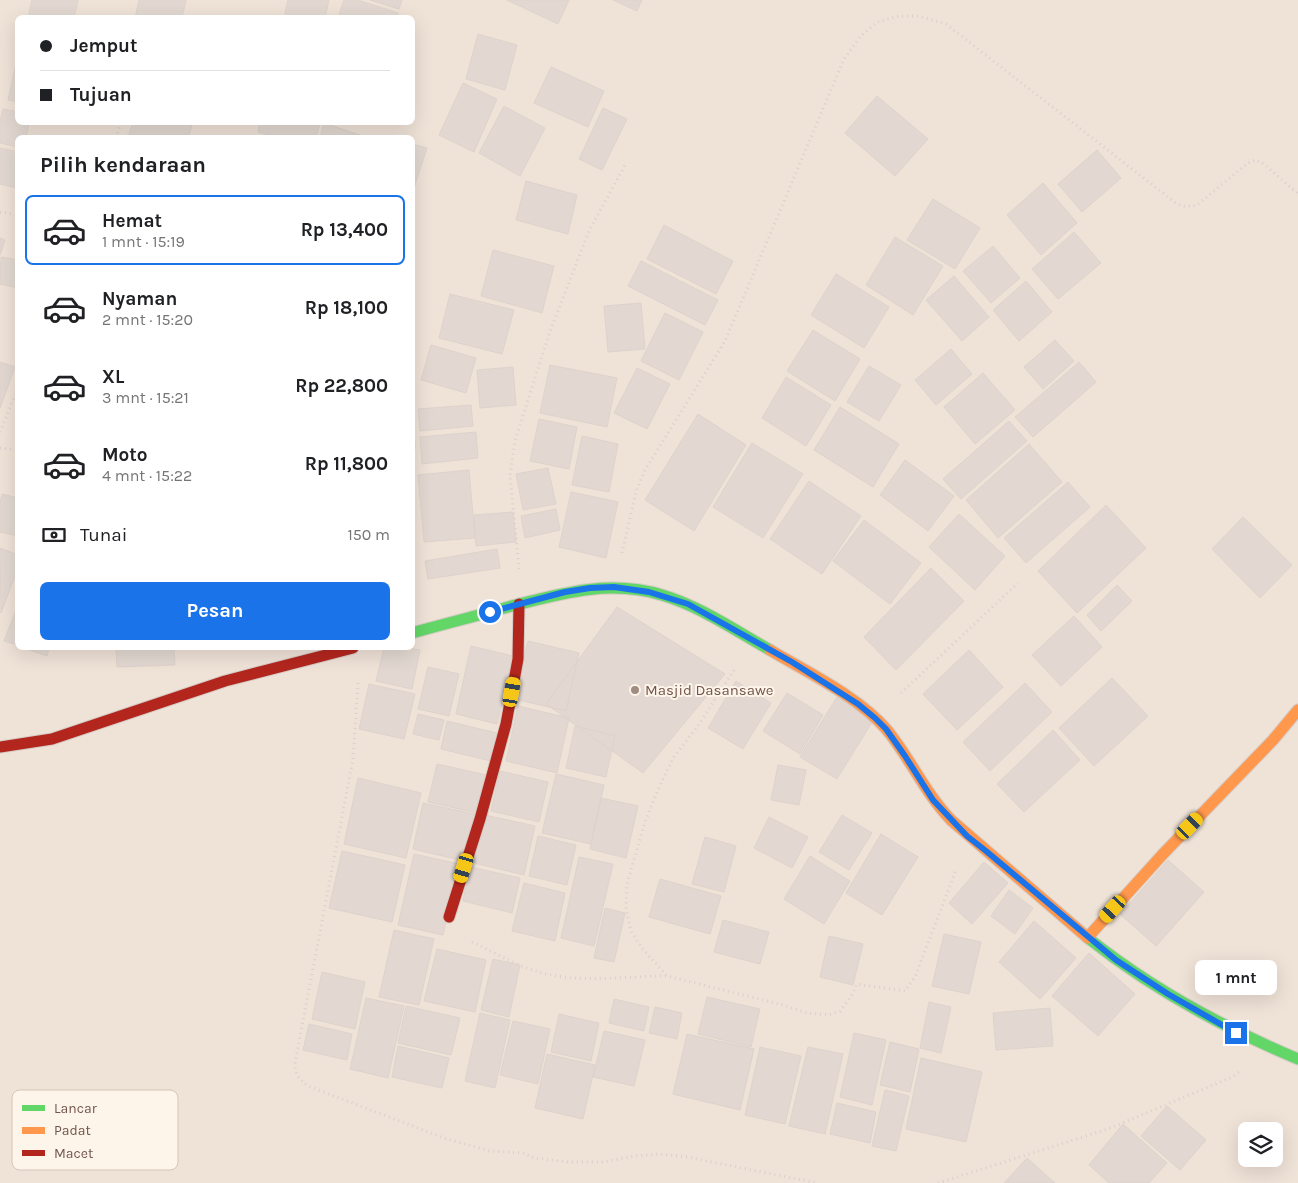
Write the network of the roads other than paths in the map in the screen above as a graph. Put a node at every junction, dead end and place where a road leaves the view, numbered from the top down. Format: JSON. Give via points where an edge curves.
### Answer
{"nodes":[{"id":1,"x":519,"y":604,"type":"junction"},
{"id":2,"x":415,"y":632,"type":"edge"},
{"id":3,"x":346,"y":650,"type":"edge"},
{"id":4,"x":1298,"y":710,"type":"edge"},
{"id":5,"x":0,"y":748,"type":"edge"},
{"id":6,"x":449,"y":917,"type":"road end"},
{"id":7,"x":1088,"y":937,"type":"junction"},
{"id":8,"x":1298,"y":1059,"type":"edge"}],
"edges":[{"from":1,"to":2,"type":"street"},
{"from":1,"to":6,"type":"street","via":[[518,659],[506,724]]},
{"from":1,"to":7,"type":"street","via":[[590,588],[614,587],[649,592],[688,604],[792,662],[875,718],[886,729],[933,800],[967,836]]},
{"from":3,"to":5,"type":"street","via":[[225,681],[52,739]]},
{"from":4,"to":7,"type":"street"},
{"from":7,"to":8,"type":"street","via":[[1168,994],[1236,1033]]}]}
